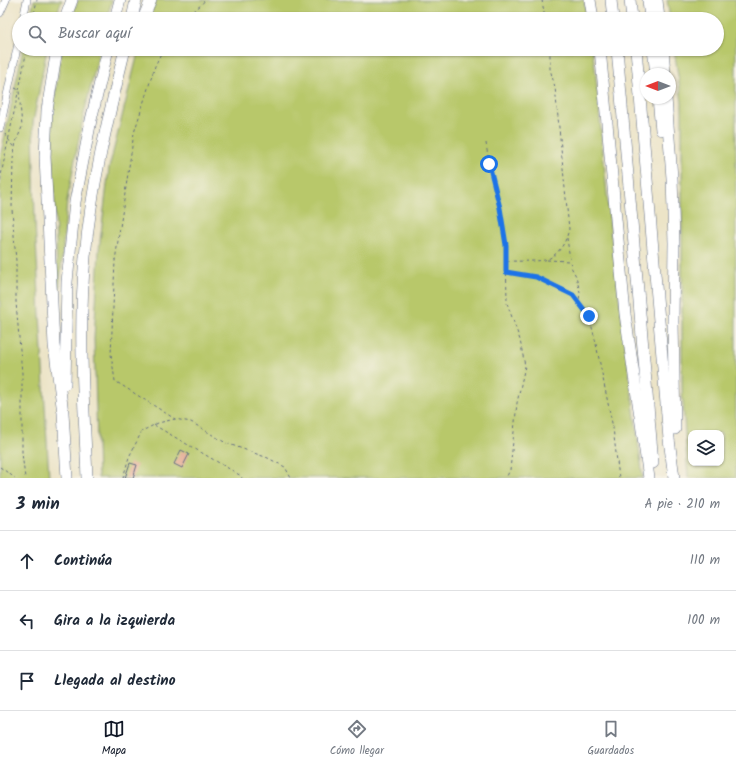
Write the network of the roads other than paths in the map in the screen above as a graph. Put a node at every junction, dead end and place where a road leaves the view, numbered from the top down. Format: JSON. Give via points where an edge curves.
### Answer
{"nodes":[{"id":1,"x":6,"y":0,"type":"edge"},
{"id":2,"x":27,"y":0,"type":"edge"},
{"id":3,"x":72,"y":0,"type":"edge"},
{"id":4,"x":120,"y":0,"type":"edge"},
{"id":5,"x":136,"y":0,"type":"edge"},
{"id":6,"x":151,"y":0,"type":"edge"},
{"id":7,"x":590,"y":0,"type":"edge"},
{"id":8,"x":594,"y":0,"type":"edge"},
{"id":9,"x":611,"y":0,"type":"edge"},
{"id":10,"x":630,"y":0,"type":"edge"},
{"id":11,"x":648,"y":0,"type":"edge"},
{"id":12,"x":657,"y":0,"type":"edge"},
{"id":13,"x":24,"y":12,"type":"edge"},
{"id":14,"x":68,"y":12,"type":"edge"},
{"id":15,"x":117,"y":12,"type":"edge"},
{"id":16,"x":133,"y":12,"type":"edge"},
{"id":17,"x":146,"y":12,"type":"edge"},
{"id":18,"x":592,"y":12,"type":"edge"},
{"id":19,"x":595,"y":12,"type":"edge"},
{"id":20,"x":612,"y":12,"type":"edge"},
{"id":21,"x":631,"y":12,"type":"edge"},
{"id":22,"x":649,"y":12,"type":"edge"},
{"id":23,"x":658,"y":12,"type":"edge"},
{"id":24,"x":0,"y":13,"type":"edge"},
{"id":25,"x":15,"y":56,"type":"edge"},
{"id":26,"x":56,"y":56,"type":"edge"},
{"id":27,"x":106,"y":56,"type":"edge"},
{"id":28,"x":123,"y":56,"type":"edge"},
{"id":29,"x":130,"y":56,"type":"edge"},
{"id":30,"x":598,"y":56,"type":"edge"},
{"id":31,"x":601,"y":56,"type":"edge"},
{"id":32,"x":618,"y":56,"type":"edge"},
{"id":33,"x":637,"y":56,"type":"edge"},
{"id":34,"x":654,"y":56,"type":"edge"},
{"id":35,"x":664,"y":56,"type":"edge"},
{"id":36,"x":655,"y":68,"type":"edge"},
{"id":37,"x":665,"y":68,"type":"edge"},
{"id":38,"x":605,"y":99,"type":"junction"},
{"id":39,"x":659,"y":104,"type":"edge"},
{"id":40,"x":666,"y":104,"type":"edge"},
{"id":41,"x":2,"y":105,"type":"edge"},
{"id":42,"x":1,"y":130,"type":"edge"},
{"id":43,"x":100,"y":158,"type":"junction"},
{"id":44,"x":673,"y":286,"type":"junction"},
{"id":45,"x":63,"y":413,"type":"junction"},
{"id":46,"x":67,"y":478,"type":"edge"},
{"id":47,"x":87,"y":478,"type":"edge"},
{"id":48,"x":649,"y":478,"type":"edge"},
{"id":49,"x":655,"y":478,"type":"edge"},
{"id":50,"x":674,"y":478,"type":"edge"},
{"id":51,"x":679,"y":478,"type":"edge"}],
"edges":[{"from":1,"to":24,"type":"street"},
{"from":2,"to":13,"type":"street"},
{"from":3,"to":14,"type":"highway"},
{"from":4,"to":15,"type":"highway"},
{"from":5,"to":16,"type":"highway"},
{"from":6,"to":17,"type":"highway"},
{"from":7,"to":18,"type":"highway"},
{"from":8,"to":19,"type":"highway"},
{"from":9,"to":20,"type":"highway"},
{"from":10,"to":21,"type":"highway"},
{"from":11,"to":22,"type":"highway"},
{"from":12,"to":23,"type":"highway"},
{"from":25,"to":41,"type":"street"},
{"from":26,"to":45,"type":"highway","via":[[48,110],[45,157],[54,346]]},
{"from":27,"to":45,"type":"highway","via":[[75,202],[67,282]]},
{"from":28,"to":43,"type":"highway"},
{"from":29,"to":43,"type":"highway","via":[[109,138]]},
{"from":30,"to":38,"type":"highway"},
{"from":31,"to":38,"type":"highway"},
{"from":32,"to":49,"type":"highway"},
{"from":33,"to":50,"type":"highway"},
{"from":34,"to":36,"type":"highway"},
{"from":35,"to":37,"type":"highway"},
{"from":38,"to":48,"type":"highway","via":[[625,314]]},
{"from":39,"to":44,"type":"highway"},
{"from":40,"to":44,"type":"highway","via":[[674,243]]},
{"from":41,"to":42,"type":"street"},
{"from":43,"to":47,"type":"highway","via":[[91,201],[81,323]]},
{"from":44,"to":51,"type":"highway"},
{"from":45,"to":46,"type":"highway"}]}
